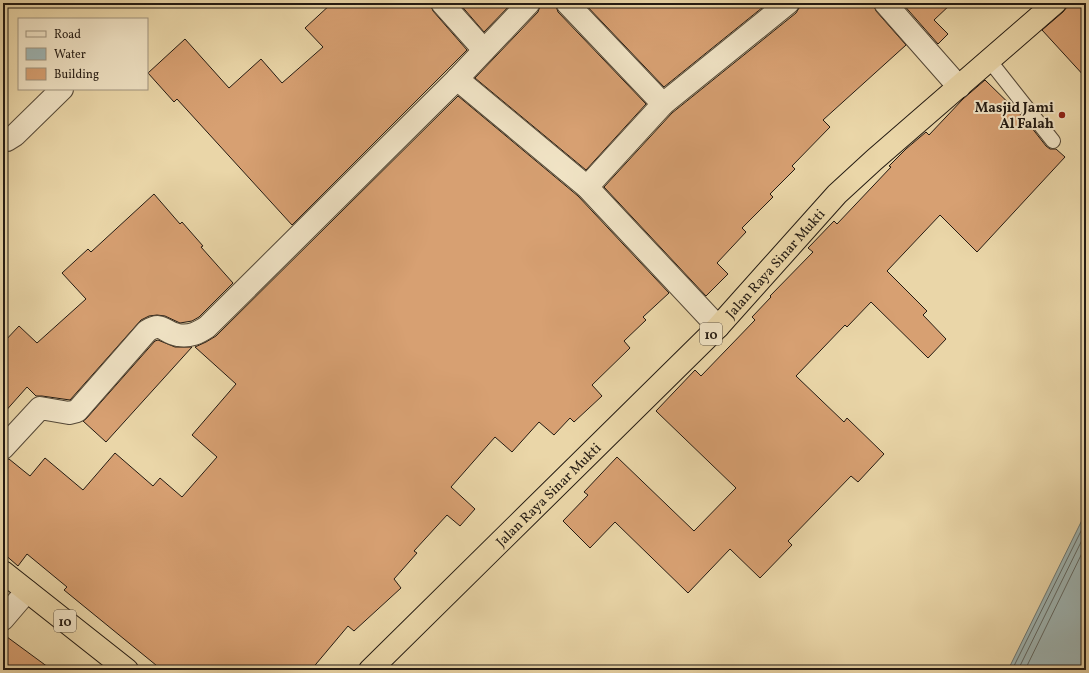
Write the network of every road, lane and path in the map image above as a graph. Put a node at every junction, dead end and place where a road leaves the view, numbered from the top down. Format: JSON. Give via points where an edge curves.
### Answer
{"nodes":[{"id":1,"x":442,"y":3,"type":"edge"},
{"id":2,"x":530,"y":3,"type":"edge"},
{"id":3,"x":567,"y":3,"type":"edge"},
{"id":4,"x":788,"y":3,"type":"edge"},
{"id":5,"x":885,"y":3,"type":"edge"},
{"id":6,"x":1045,"y":6,"type":"edge"},
{"id":7,"x":484,"y":50,"type":"junction"},
{"id":8,"x":989,"y":60,"type":"junction"},
{"id":9,"x":457,"y":79,"type":"junction"},
{"id":10,"x":959,"y":87,"type":"junction"},
{"id":11,"x":61,"y":90,"type":"edge"},
{"id":12,"x":663,"y":104,"type":"junction"},
{"id":13,"x":3,"y":139,"type":"edge"},
{"id":14,"x":1053,"y":141,"type":"dead end"},
{"id":15,"x":587,"y":187,"type":"junction"},
{"id":16,"x":718,"y":327,"type":"junction"},
{"id":17,"x":3,"y":448,"type":"edge"},
{"id":18,"x":3,"y":572,"type":"edge"},
{"id":19,"x":27,"y":591,"type":"junction"},
{"id":20,"x":3,"y":619,"type":"edge"},
{"id":21,"x":127,"y":670,"type":"edge"},
{"id":22,"x":370,"y":670,"type":"edge"}],
"edges":[{"from":1,"to":7,"type":"street"},
{"from":2,"to":7,"type":"street"},
{"from":3,"to":12,"type":"street"},
{"from":4,"to":12,"type":"street"},
{"from":5,"to":10,"type":"street"},
{"from":6,"to":8,"type":"highway","name":"Jalan Raya Sinar Mukti","number":"10"},
{"from":7,"to":9,"type":"street"},
{"from":8,"to":10,"type":"highway","name":"Jalan Raya Sinar Mukti","number":"10"},
{"from":8,"to":14,"type":"lane"},
{"from":9,"to":15,"type":"street"},
{"from":9,"to":17,"type":"street","via":[[207,327],[196,335],[178,336],[160,327],[153,327],[77,411],[69,413],[40,408]]},
{"from":10,"to":16,"type":"highway","name":"Jalan Raya Sinar Mukti","number":"10","via":[[837,194]]},
{"from":11,"to":13,"type":"street","via":[[16,135],[7,140]]},
{"from":12,"to":15,"type":"street"},
{"from":15,"to":16,"type":"street"},
{"from":16,"to":22,"type":"highway","name":"Jalan Raya Sinar Mukti","number":"10"},
{"from":18,"to":19,"type":"highway","number":"10"},
{"from":19,"to":20,"type":"street"},
{"from":19,"to":21,"type":"highway","number":"10"}]}
